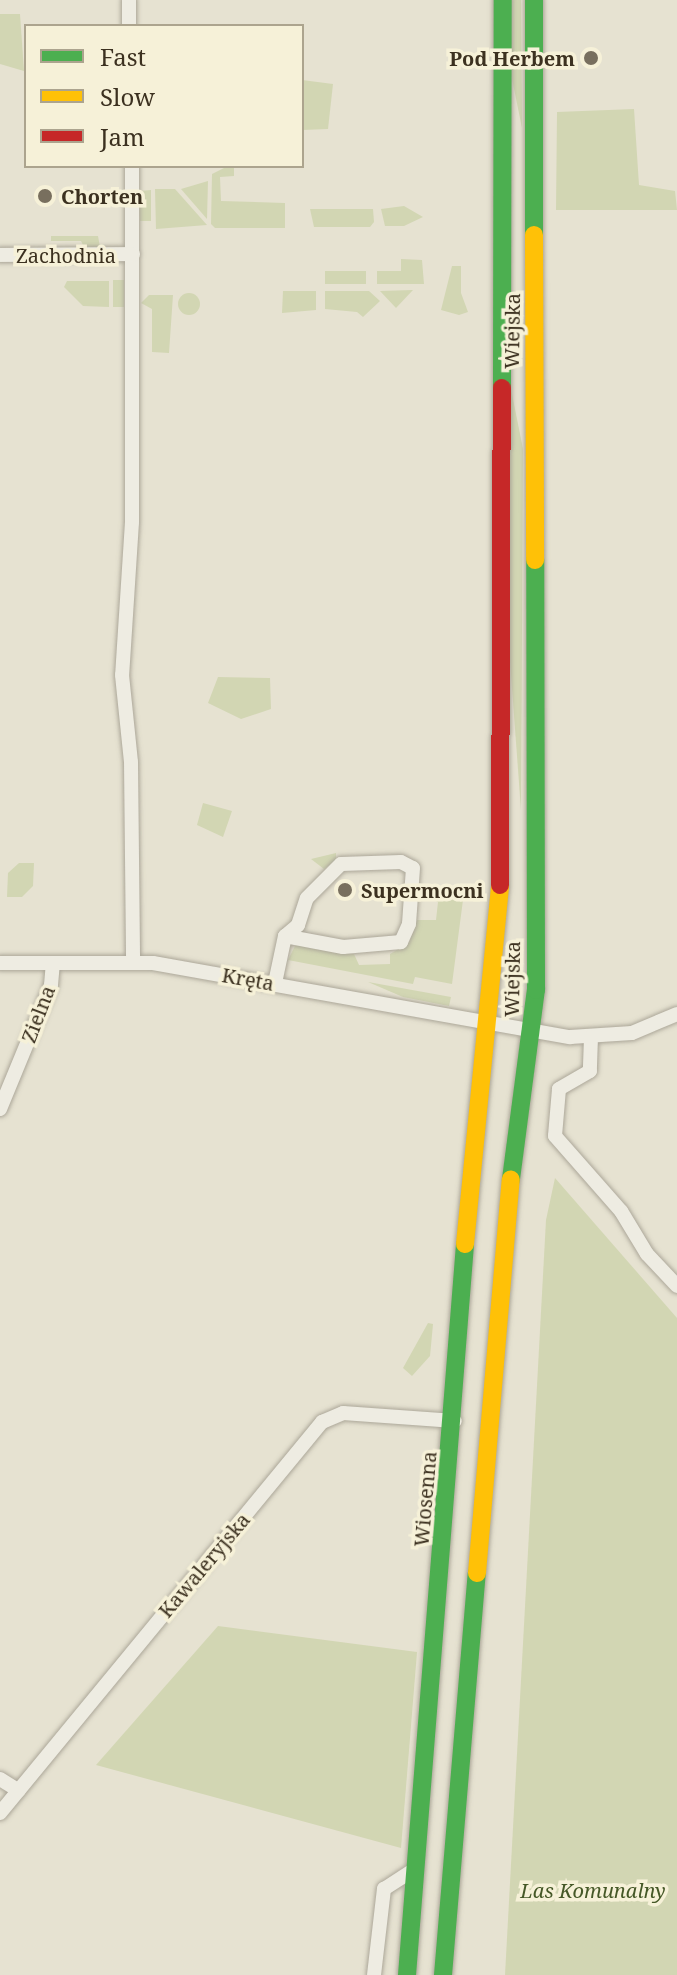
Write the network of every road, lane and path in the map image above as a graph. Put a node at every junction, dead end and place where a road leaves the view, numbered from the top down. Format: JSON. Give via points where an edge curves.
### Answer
{"nodes":[{"id":1,"x":129,"y":0,"type":"edge"},
{"id":2,"x":503,"y":0,"type":"edge"},
{"id":3,"x":534,"y":0,"type":"edge"},
{"id":4,"x":129,"y":24,"type":"edge"},
{"id":5,"x":536,"y":162,"type":"junction"},
{"id":6,"x":500,"y":165,"type":"junction"},
{"id":7,"x":132,"y":168,"type":"edge"},
{"id":8,"x":499,"y":253,"type":"junction"},
{"id":9,"x":534,"y":253,"type":"junction"},
{"id":10,"x":133,"y":254,"type":"junction"},
{"id":11,"x":0,"y":255,"type":"edge"},
{"id":12,"x":500,"y":923,"type":"junction"},
{"id":13,"x":535,"y":925,"type":"junction"},
{"id":14,"x":285,"y":936,"type":"junction"},
{"id":15,"x":133,"y":961,"type":"junction"},
{"id":16,"x":0,"y":963,"type":"edge"},
{"id":17,"x":53,"y":963,"type":"junction"},
{"id":18,"x":275,"y":983,"type":"junction"},
{"id":19,"x":677,"y":1014,"type":"edge"},
{"id":20,"x":492,"y":1027,"type":"junction"},
{"id":21,"x":533,"y":1034,"type":"junction"},
{"id":22,"x":591,"y":1037,"type":"junction"},
{"id":23,"x":0,"y":1109,"type":"edge"},
{"id":24,"x":677,"y":1286,"type":"edge"},
{"id":25,"x":455,"y":1421,"type":"junction"},
{"id":26,"x":0,"y":1779,"type":"edge"},
{"id":27,"x":19,"y":1791,"type":"junction"},
{"id":28,"x":0,"y":1813,"type":"edge"},
{"id":29,"x":416,"y":1868,"type":"junction"},
{"id":30,"x":442,"y":1972,"type":"edge"},
{"id":31,"x":410,"y":1973,"type":"edge"},
{"id":32,"x":374,"y":1975,"type":"edge"}],
"edges":[{"from":1,"to":4,"type":"street"},
{"from":2,"to":6,"type":"main road","name":"Wiejska"},
{"from":3,"to":5,"type":"main road","name":"Wiejska"},
{"from":5,"to":6,"type":"main road","via":[[533,173],[517,180]]},
{"from":5,"to":9,"type":"main road","name":"Wiejska"},
{"from":6,"to":8,"type":"main road","name":"Wiejska"},
{"from":7,"to":10,"type":"street"},
{"from":8,"to":9,"type":"main road"},
{"from":8,"to":12,"type":"main road","name":"Wiejska"},
{"from":9,"to":13,"type":"main road","name":"Wiejska"},
{"from":10,"to":11,"type":"street","name":"Zachodnia"},
{"from":10,"to":15,"type":"street","via":[[131,579],[122,675],[131,762]]},
{"from":12,"to":13,"type":"main road"},
{"from":12,"to":20,"type":"main road","name":"Wiejska"},
{"from":13,"to":21,"type":"main road","name":"Wiejska"},
{"from":14,"to":14,"type":"street","via":[[298,925],[307,898],[341,864],[401,862],[413,868],[409,924],[401,942],[343,947]]},
{"from":14,"to":18,"type":"street"},
{"from":15,"to":17,"type":"street","name":"Kręta"},
{"from":15,"to":18,"type":"street","name":"Kręta"},
{"from":16,"to":17,"type":"street","name":"Kręta"},
{"from":17,"to":23,"type":"street","name":"Zielna","via":[[51,985]]},
{"from":18,"to":20,"type":"street","name":"Kręta"},
{"from":19,"to":22,"type":"street","via":[[632,1033]]},
{"from":20,"to":21,"type":"street","name":"Wiejska"},
{"from":20,"to":25,"type":"main road","name":"Wiosenna","via":[[471,1168]]},
{"from":21,"to":22,"type":"street"},
{"from":21,"to":30,"type":"main road","via":[[511,1178]]},
{"from":22,"to":24,"type":"street","via":[[590,1071],[559,1089],[555,1136]]},
{"from":25,"to":27,"type":"street","name":"Kawaleryjska","via":[[343,1413],[322,1422]]},
{"from":25,"to":29,"type":"main road","name":"Wiosenna"},
{"from":26,"to":27,"type":"street"},
{"from":27,"to":28,"type":"street","name":"Kawaleryjska"},
{"from":29,"to":31,"type":"main road","name":"Wiosenna"},
{"from":29,"to":32,"type":"street","via":[[384,1889]]}]}
